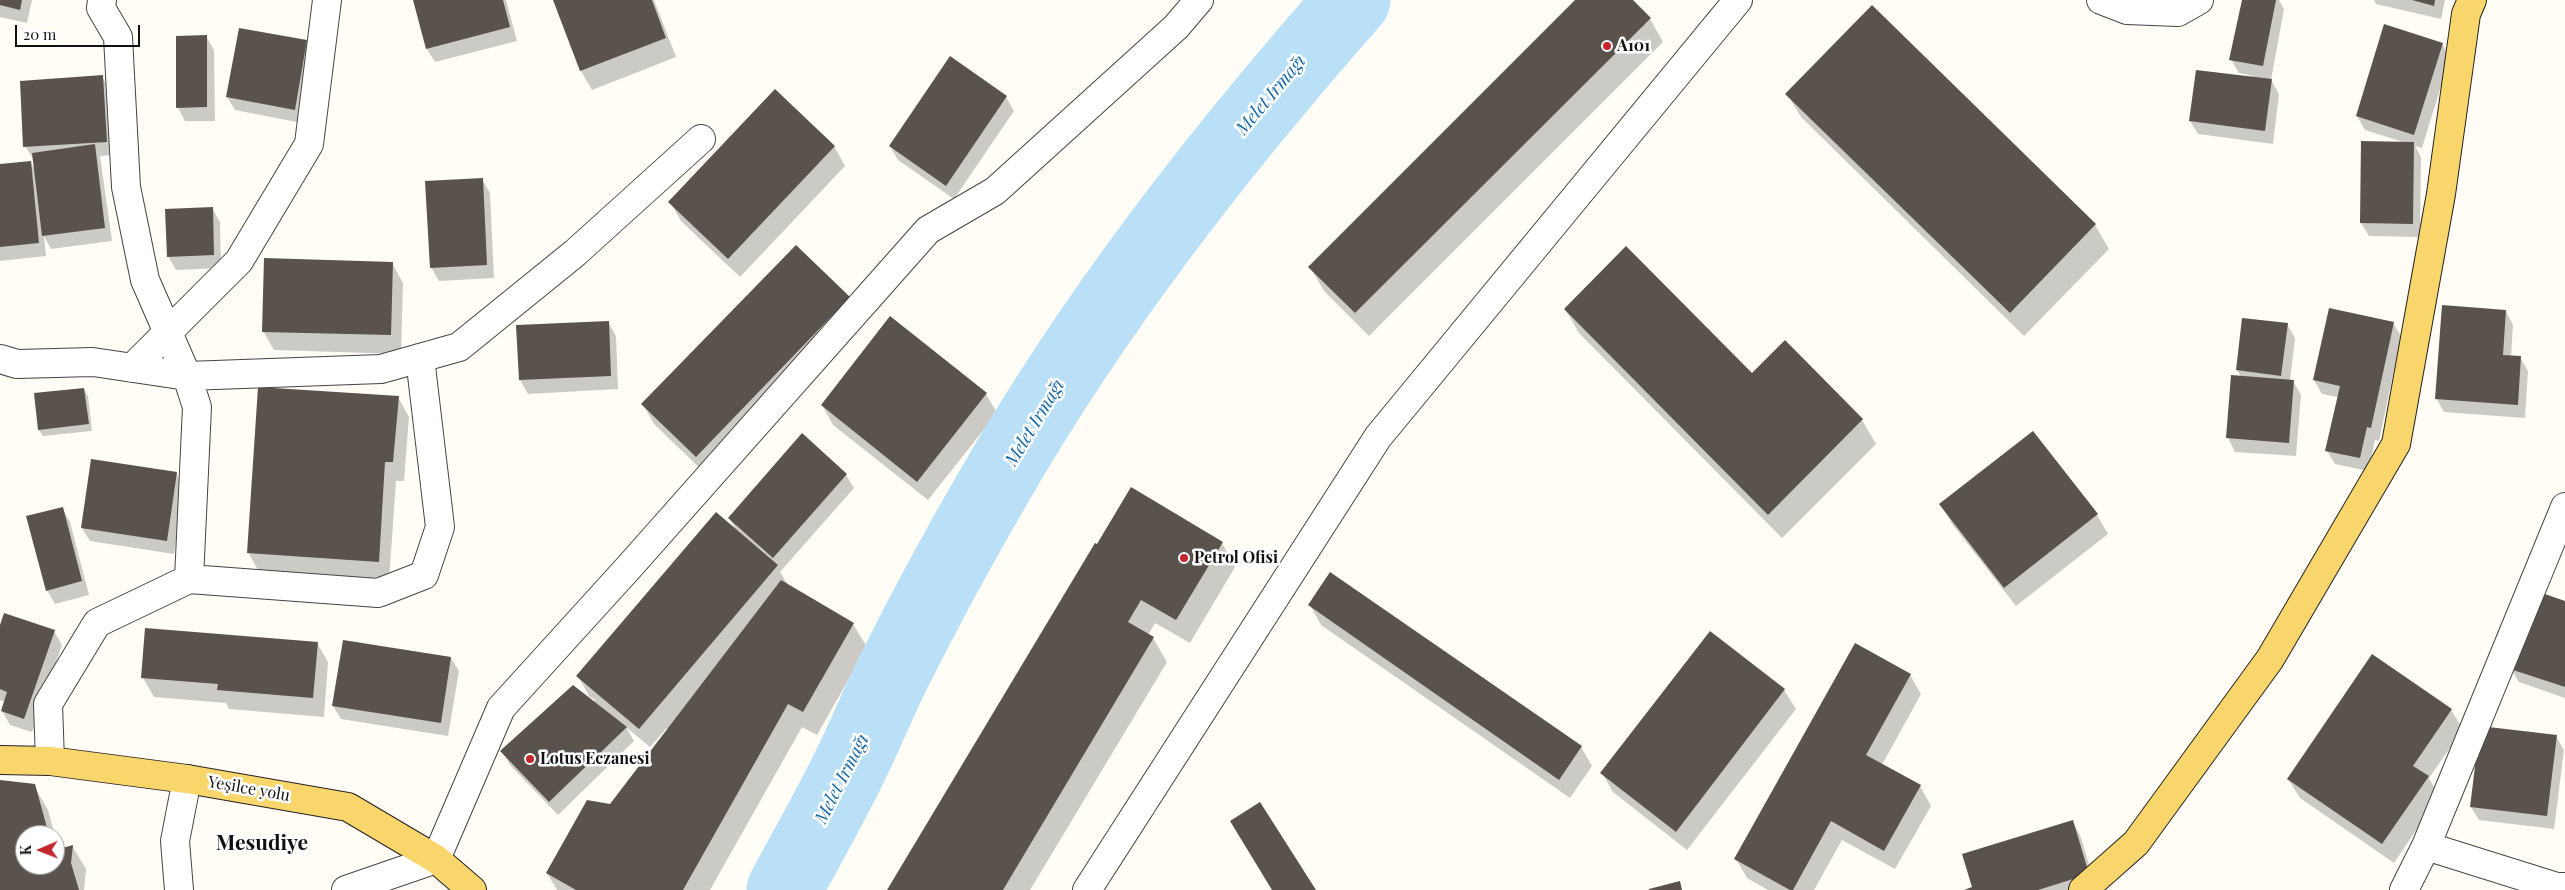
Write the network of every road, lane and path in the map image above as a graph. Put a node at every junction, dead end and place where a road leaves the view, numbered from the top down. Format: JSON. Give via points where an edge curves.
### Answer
{"nodes":[{"id":1,"x":102,"y":0,"type":"edge"},
{"id":2,"x":327,"y":0,"type":"edge"},
{"id":3,"x":1199,"y":0,"type":"edge"},
{"id":4,"x":1738,"y":0,"type":"edge"},
{"id":5,"x":2101,"y":0,"type":"edge"},
{"id":6,"x":2199,"y":0,"type":"edge"},
{"id":7,"x":2472,"y":0,"type":"edge"},
{"id":8,"x":701,"y":139,"type":"dead end"},
{"id":9,"x":166,"y":333,"type":"junction"},
{"id":10,"x":420,"y":358,"type":"junction"},
{"id":11,"x":0,"y":359,"type":"edge"},
{"id":12,"x":132,"y":368,"type":"junction"},
{"id":13,"x":186,"y":376,"type":"junction"},
{"id":14,"x":2565,"y":507,"type":"edge"},
{"id":15,"x":189,"y":580,"type":"junction"},
{"id":16,"x":0,"y":760,"type":"edge"},
{"id":17,"x":50,"y":761,"type":"junction"},
{"id":18,"x":187,"y":779,"type":"junction"},
{"id":19,"x":2426,"y":846,"type":"junction"},
{"id":20,"x":436,"y":859,"type":"junction"},
{"id":21,"x":2565,"y":887,"type":"edge"},
{"id":22,"x":179,"y":890,"type":"edge"},
{"id":23,"x":346,"y":890,"type":"edge"},
{"id":24,"x":472,"y":890,"type":"edge"},
{"id":25,"x":1087,"y":890,"type":"edge"},
{"id":26,"x":2083,"y":890,"type":"edge"},
{"id":27,"x":2404,"y":890,"type":"edge"}],
"edges":[{"from":1,"to":9,"type":"street","via":[[101,8],[118,37],[126,186],[145,280]]},
{"from":2,"to":9,"type":"street","via":[[309,144],[239,261]]},
{"from":3,"to":20,"type":"street","via":[[1176,27],[995,191],[928,230],[501,708]]},
{"from":4,"to":25,"type":"street","via":[[1378,437]]},
{"from":5,"to":6,"type":"street","via":[[2127,10],[2178,12]]},
{"from":7,"to":26,"type":"main road","via":[[2466,14],[2441,194],[2396,444],[2270,659],[2136,843]]},
{"from":8,"to":10,"type":"street","via":[[575,253],[459,347]]},
{"from":9,"to":12,"type":"street"},
{"from":9,"to":13,"type":"street"},
{"from":10,"to":13,"type":"street","via":[[382,368]]},
{"from":10,"to":15,"type":"street","via":[[440,527],[424,575],[378,593]]},
{"from":11,"to":12,"type":"street","via":[[17,364],[93,362]]},
{"from":12,"to":13,"type":"street"},
{"from":13,"to":15,"type":"street","via":[[198,407]]},
{"from":14,"to":19,"type":"street"},
{"from":15,"to":17,"type":"street","via":[[97,623],[48,704]]},
{"from":16,"to":17,"type":"main road","name":"Yeşilce yolu"},
{"from":17,"to":18,"type":"main road","name":"Yeşilce yolu"},
{"from":18,"to":20,"type":"main road","name":"Yeşilce yolu","via":[[348,807]]},
{"from":18,"to":22,"type":"street","via":[[175,841]]},
{"from":19,"to":21,"type":"street"},
{"from":19,"to":27,"type":"street"},
{"from":20,"to":23,"type":"street"},
{"from":20,"to":24,"type":"main road","name":"Yeşilce yolu"}]}
